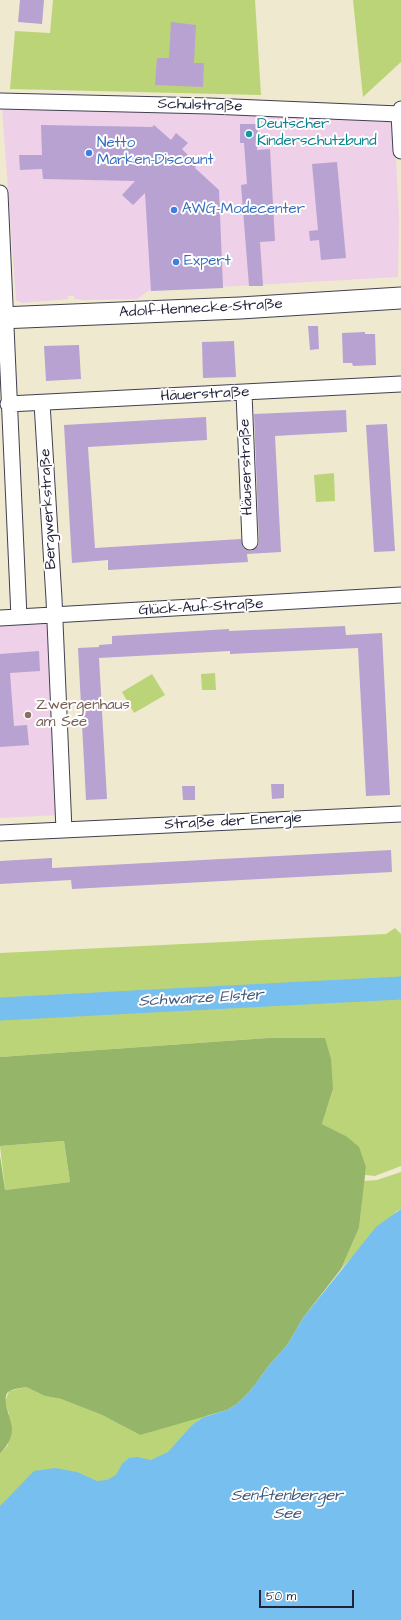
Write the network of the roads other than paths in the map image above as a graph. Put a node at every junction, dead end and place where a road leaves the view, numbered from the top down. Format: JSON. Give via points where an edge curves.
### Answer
{"nodes":[{"id":1,"x":0,"y":101,"type":"edge"},
{"id":2,"x":400,"y":112,"type":"edge"},
{"id":3,"x":401,"y":151,"type":"edge"},
{"id":4,"x":0,"y":193,"type":"edge"},
{"id":5,"x":401,"y":298,"type":"edge"},
{"id":6,"x":3,"y":318,"type":"edge"},
{"id":7,"x":401,"y":384,"type":"edge"},
{"id":8,"x":244,"y":393,"type":"junction"},
{"id":9,"x":42,"y":403,"type":"junction"},
{"id":10,"x":8,"y":404,"type":"junction"},
{"id":11,"x":250,"y":542,"type":"dead end"},
{"id":12,"x":401,"y":595,"type":"edge"},
{"id":13,"x":55,"y":616,"type":"junction"},
{"id":14,"x":19,"y":617,"type":"junction"},
{"id":15,"x":0,"y":618,"type":"edge"},
{"id":16,"x":401,"y":814,"type":"edge"},
{"id":17,"x":64,"y":830,"type":"junction"},
{"id":18,"x":0,"y":833,"type":"edge"}],
"edges":[{"from":1,"to":2,"type":"street","name":"Schulstraße"},
{"from":2,"to":3,"type":"street"},
{"from":4,"to":6,"type":"street"},
{"from":5,"to":6,"type":"street","name":"Adolf-Hennecke-Straße"},
{"from":6,"to":10,"type":"street"},
{"from":7,"to":8,"type":"street","name":"Häuerstraße"},
{"from":8,"to":9,"type":"street","name":"Häuerstraße"},
{"from":8,"to":11,"type":"street","name":"Häuserstraße"},
{"from":9,"to":10,"type":"street","name":"Häuerstraße"},
{"from":9,"to":13,"type":"street","name":"Bergwerkstraße"},
{"from":10,"to":14,"type":"street"},
{"from":12,"to":13,"type":"street","name":"Glück-Auf-Straße"},
{"from":13,"to":14,"type":"street","name":"Glück-Auf-Straße"},
{"from":13,"to":17,"type":"street"},
{"from":14,"to":15,"type":"street","name":"Glück-Auf-Straße"},
{"from":16,"to":17,"type":"street","name":"Straße der Energie"},
{"from":17,"to":18,"type":"street","name":"Straße der Energie"}]}
